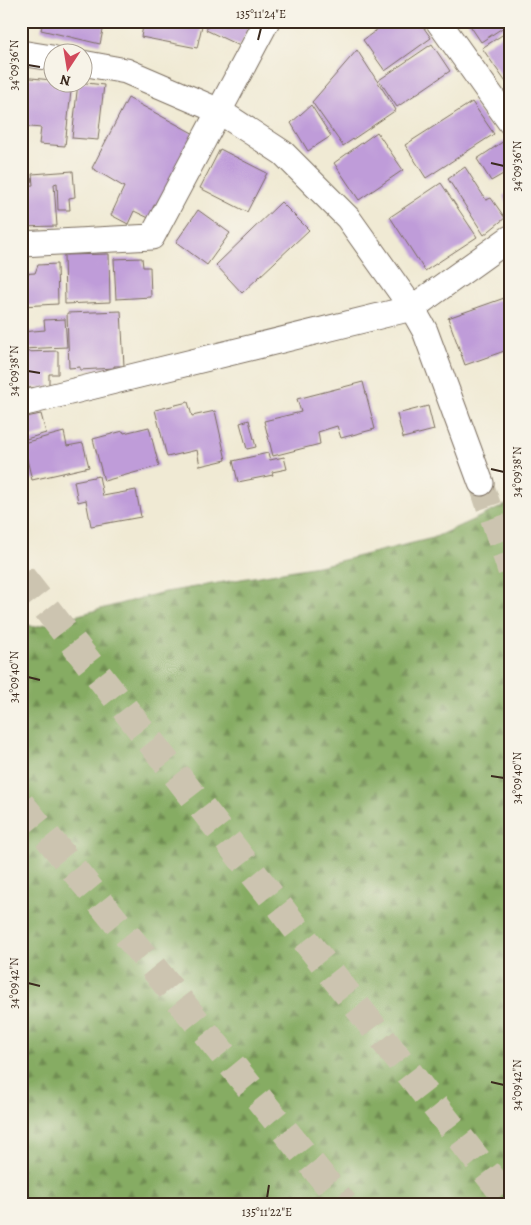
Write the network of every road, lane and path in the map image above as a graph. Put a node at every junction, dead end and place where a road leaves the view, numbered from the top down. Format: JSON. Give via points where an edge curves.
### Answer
{"nodes":[{"id":1,"x":268,"y":21,"type":"edge"},
{"id":2,"x":438,"y":21,"type":"edge"},
{"id":3,"x":21,"y":54,"type":"edge"},
{"id":4,"x":42,"y":57,"type":"edge"},
{"id":5,"x":92,"y":65,"type":"edge"},
{"id":6,"x":219,"y":111,"type":"junction"},
{"id":7,"x":510,"y":122,"type":"edge"},
{"id":8,"x":510,"y":238,"type":"edge"},
{"id":9,"x":21,"y":244,"type":"edge"},
{"id":10,"x":412,"y":308,"type":"junction"},
{"id":11,"x":21,"y":404,"type":"edge"},
{"id":12,"x":481,"y":483,"type":"tunnel mouth"}],
"edges":[{"from":1,"to":6,"type":"street"},
{"from":2,"to":7,"type":"street"},
{"from":3,"to":4,"type":"street"},
{"from":5,"to":6,"type":"street","via":[[126,71]]},
{"from":6,"to":9,"type":"street","via":[[152,237]]},
{"from":6,"to":10,"type":"street","via":[[283,153],[348,218]]},
{"from":8,"to":10,"type":"street"},
{"from":10,"to":11,"type":"street"},
{"from":10,"to":12,"type":"street","via":[[425,332]]}]}
